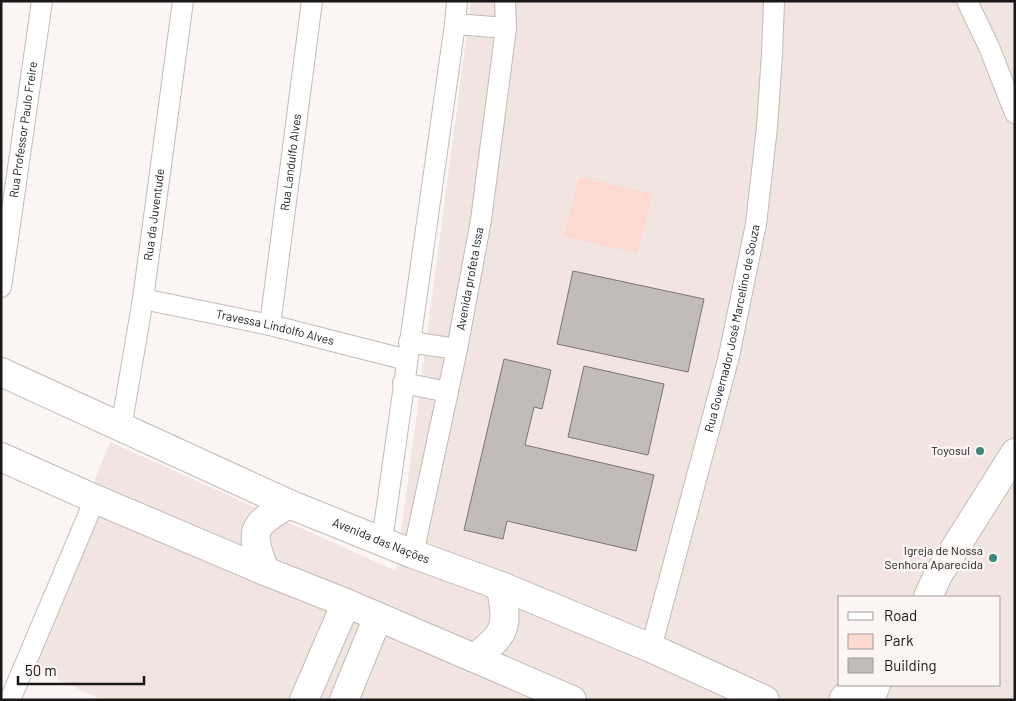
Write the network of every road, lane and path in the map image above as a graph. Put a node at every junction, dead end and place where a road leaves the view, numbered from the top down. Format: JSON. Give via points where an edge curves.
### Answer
{"nodes":[{"id":1,"x":42,"y":1,"type":"edge"},
{"id":2,"x":183,"y":1,"type":"edge"},
{"id":3,"x":312,"y":1,"type":"edge"},
{"id":4,"x":457,"y":1,"type":"edge"},
{"id":5,"x":505,"y":1,"type":"edge"},
{"id":6,"x":774,"y":1,"type":"edge"},
{"id":7,"x":967,"y":1,"type":"edge"},
{"id":8,"x":455,"y":24,"type":"junction"},
{"id":9,"x":506,"y":28,"type":"junction"},
{"id":10,"x":1015,"y":113,"type":"edge"},
{"id":11,"x":1,"y":287,"type":"edge"},
{"id":12,"x":144,"y":299,"type":"junction"},
{"id":13,"x":270,"y":325,"type":"junction"},
{"id":14,"x":457,"y":349,"type":"junction"},
{"id":15,"x":408,"y":351,"type":"junction"},
{"id":16,"x":1,"y":372,"type":"edge"},
{"id":17,"x":403,"y":383,"type":"junction"},
{"id":18,"x":448,"y":392,"type":"junction"},
{"id":19,"x":121,"y":428,"type":"junction"},
{"id":20,"x":1015,"y":452,"type":"edge"},
{"id":21,"x":1,"y":457,"type":"edge"},
{"id":22,"x":95,"y":498,"type":"junction"},
{"id":23,"x":289,"y":504,"type":"junction"},
{"id":24,"x":382,"y":541,"type":"junction"},
{"id":25,"x":414,"y":554,"type":"junction"},
{"id":26,"x":265,"y":570,"type":"junction"},
{"id":27,"x":501,"y":586,"type":"junction"},
{"id":28,"x":933,"y":586,"type":"edge"},
{"id":29,"x":918,"y":596,"type":"edge"},
{"id":30,"x":346,"y":602,"type":"junction"},
{"id":31,"x":378,"y":617,"type":"junction"},
{"id":32,"x":651,"y":648,"type":"junction"},
{"id":33,"x":475,"y":658,"type":"junction"},
{"id":34,"x":855,"y":686,"type":"edge"},
{"id":35,"x":876,"y":686,"type":"edge"},
{"id":36,"x":10,"y":700,"type":"edge"},
{"id":37,"x":304,"y":700,"type":"edge"},
{"id":38,"x":344,"y":700,"type":"edge"},
{"id":39,"x":572,"y":700,"type":"edge"},
{"id":40,"x":765,"y":700,"type":"edge"},
{"id":41,"x":843,"y":700,"type":"edge"},
{"id":42,"x":870,"y":700,"type":"edge"}],
"edges":[{"from":1,"to":11,"type":"street","name":"Rua Professor Paulo Freire"},
{"from":2,"to":12,"type":"street","name":"Rua da Juventude"},
{"from":3,"to":13,"type":"street","name":"Rua Landulfo Alves"},
{"from":4,"to":8,"type":"street"},
{"from":5,"to":9,"type":"street","name":"Avenida profeta Issa"},
{"from":6,"to":32,"type":"street","name":"Rua Governador José Marcelino de Souza","via":[[767,127],[756,224],[729,356]]},
{"from":7,"to":10,"type":"street"},
{"from":8,"to":9,"type":"street"},
{"from":8,"to":15,"type":"street"},
{"from":9,"to":14,"type":"street","name":"Avenida profeta Issa","via":[[481,220]]},
{"from":12,"to":13,"type":"street","name":"Travessa Lindolfo Alves"},
{"from":12,"to":19,"type":"street","name":"Rua da Juventude"},
{"from":13,"to":15,"type":"street","name":"Travessa Lindolfo Alves"},
{"from":14,"to":15,"type":"street","name":"Travessa Lindolfo Alves"},
{"from":14,"to":18,"type":"street","name":"Avenida profeta Issa"},
{"from":15,"to":17,"type":"street"},
{"from":16,"to":19,"type":"street","name":"Avenida das Nações"},
{"from":17,"to":18,"type":"street"},
{"from":17,"to":24,"type":"street"},
{"from":18,"to":25,"type":"street","name":"Avenida profeta Issa"},
{"from":19,"to":23,"type":"street","name":"Avenida das Nações"},
{"from":20,"to":28,"type":"street"},
{"from":21,"to":22,"type":"street"},
{"from":22,"to":26,"type":"street"},
{"from":22,"to":36,"type":"street"},
{"from":23,"to":24,"type":"street","name":"Avenida das Nações"},
{"from":23,"to":26,"type":"street","via":[[262,521],[257,528],[256,547]]},
{"from":24,"to":25,"type":"street","name":"Avenida das Nações"},
{"from":25,"to":27,"type":"street","name":"Avenida das Nações"},
{"from":26,"to":30,"type":"street"},
{"from":27,"to":32,"type":"street","name":"Avenida das Nações"},
{"from":27,"to":33,"type":"street","via":[[505,625],[492,644]]},
{"from":28,"to":29,"type":"street"},
{"from":30,"to":31,"type":"street"},
{"from":30,"to":37,"type":"street"},
{"from":31,"to":33,"type":"street"},
{"from":31,"to":38,"type":"street"},
{"from":32,"to":40,"type":"street","name":"Avenida das Nações"},
{"from":33,"to":39,"type":"street"},
{"from":34,"to":41,"type":"street"},
{"from":35,"to":42,"type":"street"}]}
